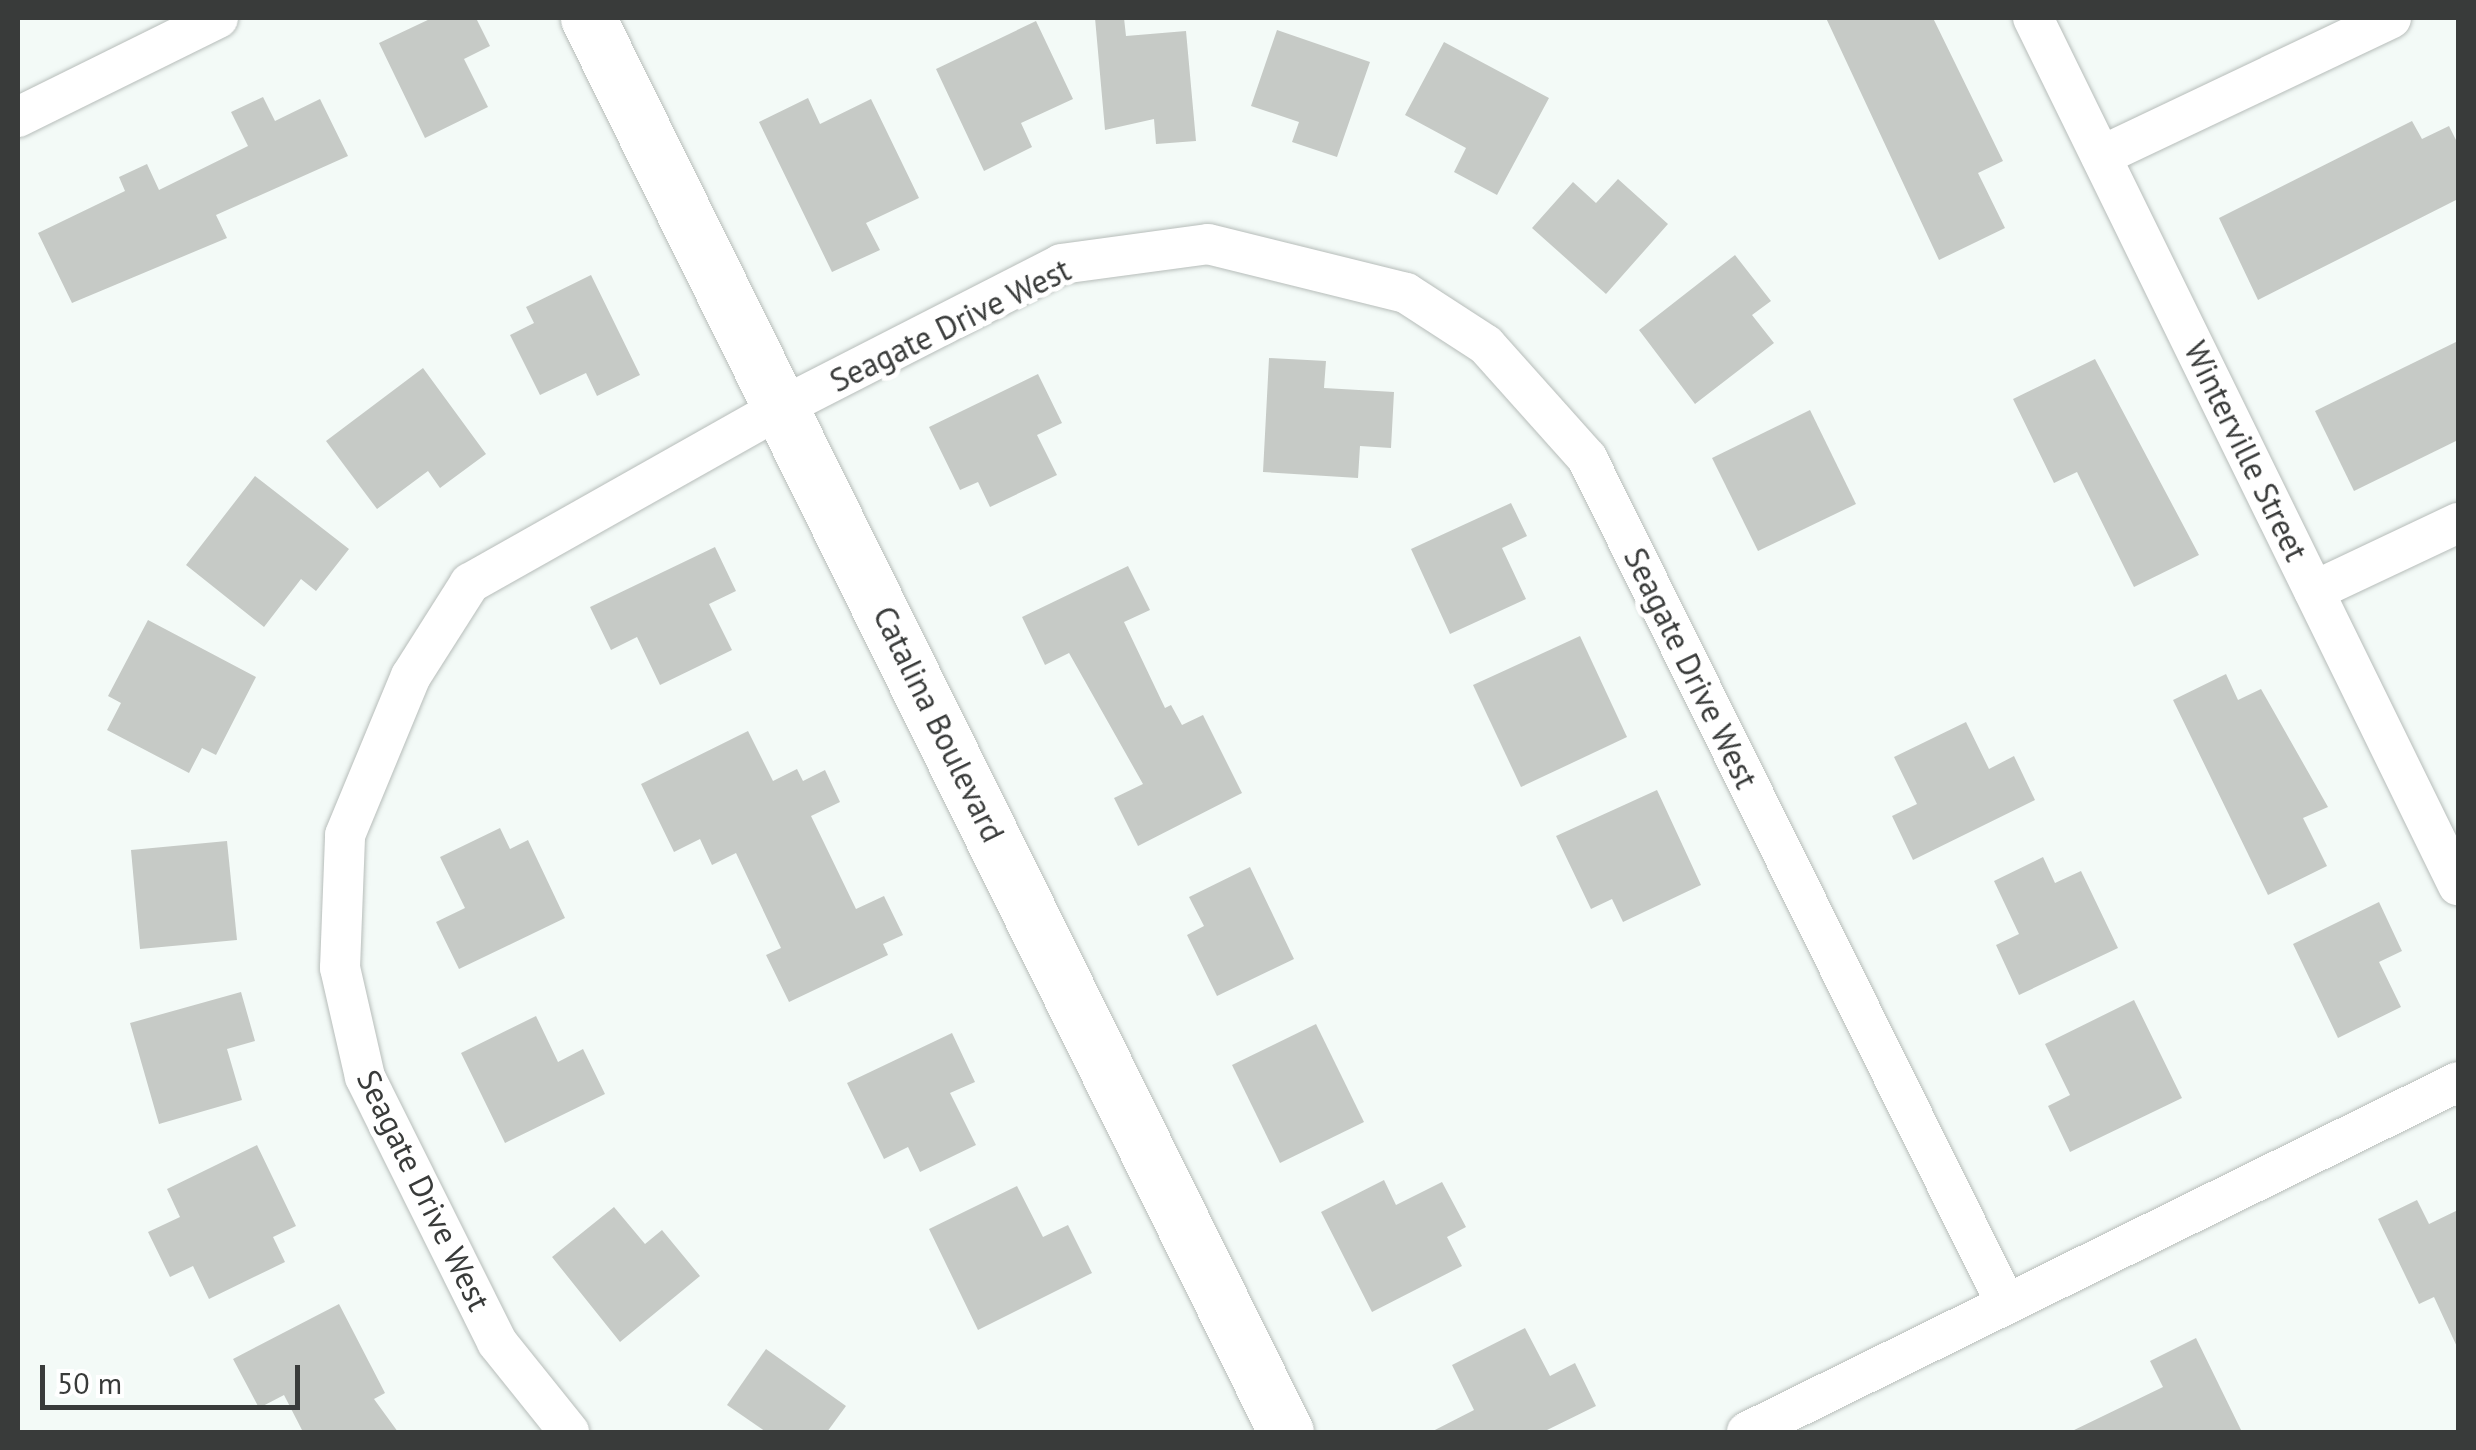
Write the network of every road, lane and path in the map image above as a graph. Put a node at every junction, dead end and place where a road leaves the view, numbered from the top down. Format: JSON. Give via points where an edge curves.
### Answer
{"nodes":[{"id":1,"x":218,"y":18,"type":"edge"},
{"id":2,"x":588,"y":18,"type":"edge"},
{"id":3,"x":2033,"y":18,"type":"edge"},
{"id":4,"x":2390,"y":18,"type":"edge"},
{"id":5,"x":18,"y":117,"type":"edge"},
{"id":6,"x":2101,"y":156,"type":"junction"},
{"id":7,"x":784,"y":406,"type":"junction"},
{"id":8,"x":2458,"y":523,"type":"edge"},
{"id":9,"x":2314,"y":591,"type":"junction"},
{"id":10,"x":2458,"y":885,"type":"edge"},
{"id":11,"x":2458,"y":1082,"type":"edge"},
{"id":12,"x":2004,"y":1300,"type":"junction"},
{"id":13,"x":570,"y":1432,"type":"edge"},
{"id":14,"x":1286,"y":1432,"type":"edge"},
{"id":15,"x":1746,"y":1432,"type":"edge"}],
"edges":[{"from":1,"to":5,"type":"street"},
{"from":2,"to":7,"type":"street","name":"Catalina Boulevard"},
{"from":3,"to":6,"type":"street","name":"Winterville Street"},
{"from":4,"to":6,"type":"street"},
{"from":6,"to":9,"type":"street","name":"Winterville Street"},
{"from":7,"to":12,"type":"street","name":"Seagate Drive West","via":[[1061,264],[1208,244],[1406,293],[1486,345],[1588,458]]},
{"from":7,"to":13,"type":"street","name":"Seagate Drive West","via":[[470,582],[411,676],[345,835],[340,968],[365,1077],[498,1342]]},
{"from":7,"to":14,"type":"street","name":"Catalina Boulevard"},
{"from":8,"to":9,"type":"street"},
{"from":9,"to":10,"type":"street","name":"Winterville Street"},
{"from":11,"to":12,"type":"street"},
{"from":12,"to":15,"type":"street"}]}
